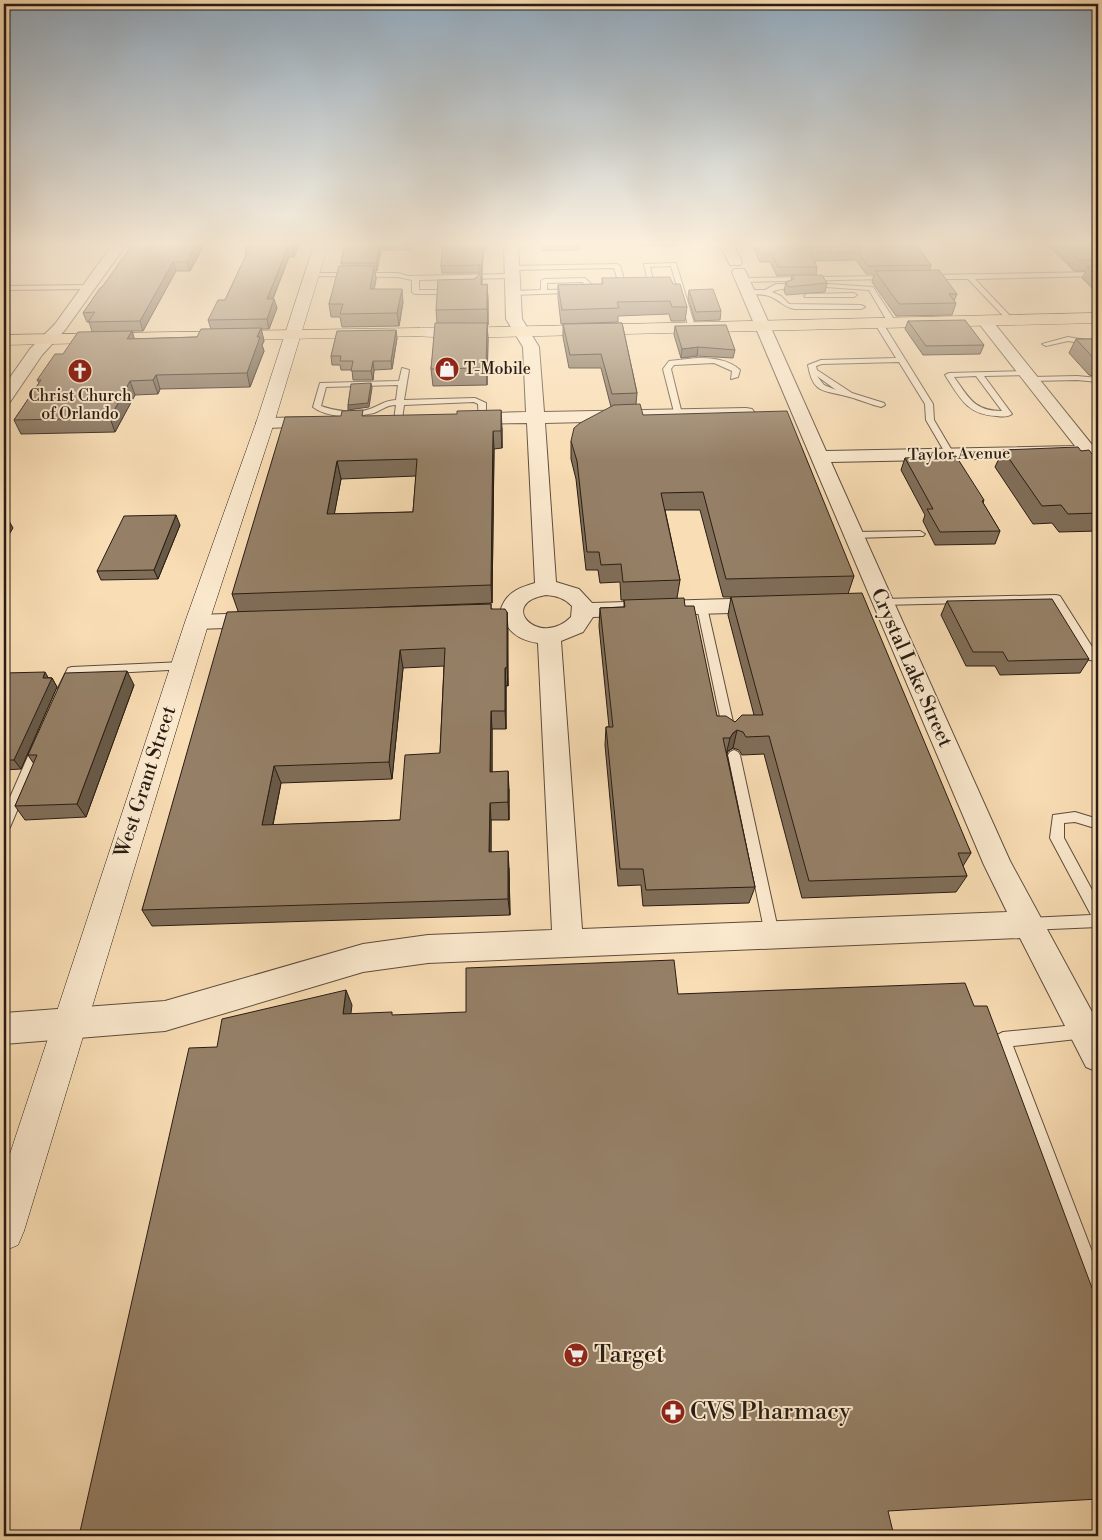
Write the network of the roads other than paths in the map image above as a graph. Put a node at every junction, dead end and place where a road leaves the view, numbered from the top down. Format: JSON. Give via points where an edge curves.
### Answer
{"nodes":[{"id":1,"x":66,"y":317,"type":"edge"},
{"id":2,"x":299,"y":317,"type":"edge"},
{"id":3,"x":514,"y":317,"type":"edge"},
{"id":4,"x":690,"y":317,"type":"edge"},
{"id":5,"x":758,"y":317,"type":"edge"},
{"id":6,"x":873,"y":317,"type":"edge"},
{"id":7,"x":879,"y":317,"type":"edge"},
{"id":8,"x":1005,"y":317,"type":"edge"},
{"id":9,"x":1098,"y":318,"type":"edge"},
{"id":10,"x":1008,"y":320,"type":"junction"},
{"id":11,"x":985,"y":321,"type":"junction"},
{"id":12,"x":881,"y":324,"type":"junction"},
{"id":13,"x":762,"y":326,"type":"junction"},
{"id":14,"x":693,"y":328,"type":"junction"},
{"id":15,"x":523,"y":331,"type":"junction"},
{"id":16,"x":455,"y":332,"type":"joint"},
{"id":17,"x":419,"y":333,"type":"joint"},
{"id":18,"x":293,"y":335,"type":"junction"},
{"id":19,"x":49,"y":339,"type":"junction"},
{"id":20,"x":4,"y":340,"type":"edge"},
{"id":21,"x":1046,"y":344,"type":"dead end"},
{"id":22,"x":1098,"y":344,"type":"edge"},
{"id":23,"x":901,"y":360,"type":"junction"},
{"id":24,"x":405,"y":370,"type":"dead end"},
{"id":25,"x":978,"y":374,"type":"junction"},
{"id":26,"x":1030,"y":376,"type":"junction"},
{"id":27,"x":734,"y":377,"type":"dead end"},
{"id":28,"x":1098,"y":380,"type":"edge"},
{"id":29,"x":402,"y":383,"type":"junction"},
{"id":30,"x":4,"y":398,"type":"edge"},
{"id":31,"x":400,"y":402,"type":"junction"},
{"id":32,"x":881,"y":405,"type":"dead end"},
{"id":33,"x":781,"y":412,"type":"junction"},
{"id":34,"x":678,"y":414,"type":"junction"},
{"id":35,"x":536,"y":417,"type":"junction"},
{"id":36,"x":482,"y":418,"type":"junction"},
{"id":37,"x":454,"y":419,"type":"edge"},
{"id":38,"x":398,"y":420,"type":"junction"},
{"id":39,"x":416,"y":420,"type":"edge"},
{"id":40,"x":265,"y":423,"type":"junction"},
{"id":41,"x":950,"y":454,"type":"junction"},
{"id":42,"x":1095,"y":455,"type":"edge"},
{"id":43,"x":819,"y":457,"type":"junction"},
{"id":44,"x":920,"y":534,"type":"dead end"},
{"id":45,"x":853,"y":535,"type":"junction"},
{"id":46,"x":546,"y":588,"type":"junction"},
{"id":47,"x":871,"y":602,"type":"junction"},
{"id":48,"x":784,"y":604,"type":"edge"},
{"id":49,"x":702,"y":607,"type":"junction"},
{"id":50,"x":584,"y":610,"type":"junction"},
{"id":51,"x":511,"y":612,"type":"junction"},
{"id":52,"x":488,"y":613,"type":"edge"},
{"id":53,"x":276,"y":619,"type":"edge"},
{"id":54,"x":197,"y":622,"type":"junction"},
{"id":55,"x":550,"y":636,"type":"junction"},
{"id":56,"x":1098,"y":657,"type":"edge"},
{"id":57,"x":183,"y":666,"type":"junction"},
{"id":58,"x":60,"y":698,"type":"edge"},
{"id":59,"x":730,"y":734,"type":"edge"},
{"id":60,"x":44,"y":735,"type":"edge"},
{"id":61,"x":734,"y":755,"type":"edge"},
{"id":62,"x":1098,"y":824,"type":"edge"},
{"id":63,"x":4,"y":825,"type":"edge"},
{"id":64,"x":1098,"y":914,"type":"edge"},
{"id":65,"x":1098,"y":921,"type":"edge"},
{"id":66,"x":1028,"y":924,"type":"junction"},
{"id":67,"x":772,"y":934,"type":"junction"},
{"id":68,"x":568,"y":943,"type":"junction"},
{"id":69,"x":69,"y":1026,"type":"junction"},
{"id":70,"x":4,"y":1029,"type":"edge"},
{"id":71,"x":1086,"y":1031,"type":"junction"},
{"id":72,"x":1098,"y":1056,"type":"edge"},
{"id":73,"x":4,"y":1231,"type":"edge"},
{"id":74,"x":1098,"y":1291,"type":"edge"}],
"edges":[{"from":1,"to":19,"type":"street"},
{"from":2,"to":18,"type":"street","name":"West Grant Street"},
{"from":3,"to":15,"type":"street"},
{"from":4,"to":14,"type":"lane"},
{"from":5,"to":13,"type":"street","name":"Crystal Lake Street"},
{"from":6,"to":12,"type":"lane"},
{"from":7,"to":12,"type":"lane"},
{"from":8,"to":10,"type":"lane"},
{"from":9,"to":10,"type":"main road"},
{"from":10,"to":11,"type":"main road"},
{"from":11,"to":12,"type":"main road"},
{"from":11,"to":26,"type":"street"},
{"from":12,"to":13,"type":"main road"},
{"from":12,"to":23,"type":"lane"},
{"from":13,"to":14,"type":"main road"},
{"from":13,"to":33,"type":"street","name":"Crystal Lake Street"},
{"from":14,"to":15,"type":"main road"},
{"from":15,"to":16,"type":"main road"},
{"from":15,"to":35,"type":"street","via":[[531,347]]},
{"from":16,"to":17,"type":"street"},
{"from":17,"to":18,"type":"main road"},
{"from":18,"to":19,"type":"main road"},
{"from":18,"to":40,"type":"street","name":"West Grant Street"},
{"from":19,"to":20,"type":"main road"},
{"from":19,"to":30,"type":"street"},
{"from":21,"to":22,"type":"lane","via":[[1068,339]]},
{"from":23,"to":32,"type":"lane","via":[[812,365],[815,382],[823,389]]},
{"from":23,"to":41,"type":"lane","via":[[929,404],[930,420]]},
{"from":24,"to":29,"type":"lane"},
{"from":25,"to":25,"type":"lane","via":[[1008,414],[986,414],[972,408],[949,375]]},
{"from":25,"to":26,"type":"lane"},
{"from":26,"to":28,"type":"lane"},
{"from":26,"to":42,"type":"street"},
{"from":27,"to":34,"type":"lane","via":[[736,370],[729,364],[672,363],[667,369]]},
{"from":29,"to":31,"type":"lane"},
{"from":29,"to":31,"type":"lane","via":[[323,384],[317,407],[334,413],[366,412],[385,403]]},
{"from":31,"to":36,"type":"lane","via":[[475,400],[482,404]]},
{"from":31,"to":38,"type":"lane"},
{"from":33,"to":34,"type":"street"},
{"from":33,"to":43,"type":"street","name":"Crystal Lake Street"},
{"from":34,"to":35,"type":"street"},
{"from":35,"to":36,"type":"street"},
{"from":35,"to":46,"type":"street"},
{"from":36,"to":37,"type":"street"},
{"from":38,"to":39,"type":"street"},
{"from":38,"to":40,"type":"street"},
{"from":40,"to":54,"type":"street","name":"West Grant Street"},
{"from":41,"to":42,"type":"street","name":"Taylor Avenue"},
{"from":41,"to":43,"type":"street","name":"Taylor Avenue"},
{"from":43,"to":45,"type":"street","name":"Crystal Lake Street"},
{"from":44,"to":45,"type":"lane"},
{"from":45,"to":47,"type":"street","name":"Crystal Lake Street"},
{"from":46,"to":50,"type":"street","via":[[572,594]]},
{"from":46,"to":51,"type":"street","via":[[521,595]]},
{"from":47,"to":56,"type":"lane","via":[[1056,598],[1093,657]]},
{"from":47,"to":66,"type":"street","name":"Crystal Lake Street"},
{"from":48,"to":49,"type":"street"},
{"from":49,"to":50,"type":"street"},
{"from":49,"to":59,"type":"lane"},
{"from":50,"to":55,"type":"street","via":[[575,628]]},
{"from":51,"to":52,"type":"street"},
{"from":51,"to":55,"type":"street","via":[[522,629]]},
{"from":53,"to":54,"type":"street"},
{"from":54,"to":57,"type":"street","name":"West Grant Street"},
{"from":55,"to":68,"type":"street"},
{"from":57,"to":58,"type":"lane","via":[[72,671]]},
{"from":57,"to":69,"type":"street","name":"West Grant Street"},
{"from":60,"to":63,"type":"lane"},
{"from":61,"to":67,"type":"lane"},
{"from":62,"to":64,"type":"lane","via":[[1075,817],[1058,819],[1057,838]]},
{"from":65,"to":66,"type":"lane"},
{"from":66,"to":67,"type":"street"},
{"from":66,"to":71,"type":"street","name":"Crystal Lake Street"},
{"from":67,"to":68,"type":"street"},
{"from":68,"to":69,"type":"street","via":[[428,949],[362,958],[165,1016]]},
{"from":69,"to":70,"type":"street"},
{"from":69,"to":73,"type":"street","name":"West Grant Street"},
{"from":71,"to":72,"type":"street","name":"Crystal Lake Street"},
{"from":71,"to":74,"type":"lane","via":[[1003,1040]]}]}
